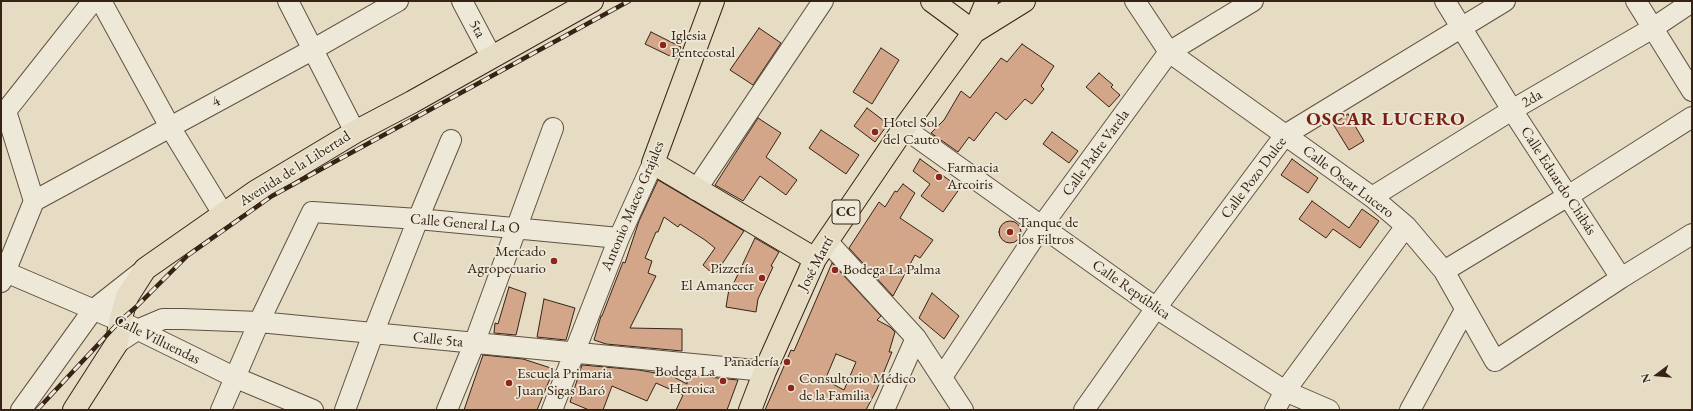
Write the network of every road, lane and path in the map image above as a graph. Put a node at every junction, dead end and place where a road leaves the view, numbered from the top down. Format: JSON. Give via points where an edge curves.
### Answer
{"nodes":[{"id":1,"x":93,"y":1,"type":"edge"},
{"id":2,"x":102,"y":1,"type":"edge"},
{"id":3,"x":288,"y":1,"type":"edge"},
{"id":4,"x":398,"y":1,"type":"edge"},
{"id":5,"x":462,"y":1,"type":"edge"},
{"id":6,"x":592,"y":1,"type":"edge"},
{"id":7,"x":713,"y":1,"type":"edge"},
{"id":8,"x":823,"y":1,"type":"edge"},
{"id":9,"x":932,"y":1,"type":"edge"},
{"id":10,"x":987,"y":1,"type":"edge"},
{"id":11,"x":1024,"y":1,"type":"edge"},
{"id":12,"x":1135,"y":1,"type":"edge"},
{"id":13,"x":1253,"y":1,"type":"edge"},
{"id":14,"x":1446,"y":1,"type":"edge"},
{"id":15,"x":1505,"y":1,"type":"edge"},
{"id":16,"x":1636,"y":1,"type":"edge"},
{"id":17,"x":1692,"y":2,"type":"edge"},
{"id":18,"x":1462,"y":28,"type":"junction"},
{"id":19,"x":1653,"y":28,"type":"junction"},
{"id":20,"x":974,"y":32,"type":"junction"},
{"id":21,"x":312,"y":50,"type":"junction"},
{"id":22,"x":1169,"y":52,"type":"junction"},
{"id":23,"x":491,"y":56,"type":"junction"},
{"id":24,"x":1692,"y":91,"type":"edge"},
{"id":25,"x":1512,"y":110,"type":"junction"},
{"id":26,"x":1692,"y":117,"type":"edge"},
{"id":27,"x":170,"y":127,"type":"junction"},
{"id":28,"x":553,"y":128,"type":"dead end"},
{"id":29,"x":904,"y":128,"type":"junction"},
{"id":30,"x":355,"y":132,"type":"junction"},
{"id":31,"x":1285,"y":135,"type":"junction"},
{"id":32,"x":451,"y":140,"type":"dead end"},
{"id":33,"x":653,"y":163,"type":"junction"},
{"id":34,"x":696,"y":190,"type":"junction"},
{"id":35,"x":1568,"y":196,"type":"junction"},
{"id":36,"x":1372,"y":197,"type":"junction"},
{"id":37,"x":34,"y":201,"type":"junction"},
{"id":38,"x":223,"y":214,"type":"junction"},
{"id":39,"x":418,"y":220,"type":"junction"},
{"id":40,"x":1406,"y":226,"type":"junction"},
{"id":41,"x":1042,"y":227,"type":"junction"},
{"id":42,"x":517,"y":229,"type":"junction"},
{"id":43,"x":1692,"y":234,"type":"edge"},
{"id":44,"x":619,"y":238,"type":"junction"},
{"id":45,"x":827,"y":240,"type":"junction"},
{"id":46,"x":815,"y":259,"type":"junction"},
{"id":47,"x":145,"y":269,"type":"junction"},
{"id":48,"x":1444,"y":271,"type":"junction"},
{"id":49,"x":2,"y":275,"type":"edge"},
{"id":50,"x":1621,"y":278,"type":"junction"},
{"id":51,"x":1156,"y":308,"type":"junction"},
{"id":52,"x":93,"y":310,"type":"junction"},
{"id":53,"x":1465,"y":310,"type":"junction"},
{"id":54,"x":259,"y":322,"type":"junction"},
{"id":55,"x":128,"y":325,"type":"junction"},
{"id":56,"x":373,"y":334,"type":"junction"},
{"id":57,"x":916,"y":338,"type":"junction"},
{"id":58,"x":474,"y":344,"type":"junction"},
{"id":59,"x":574,"y":352,"type":"junction"},
{"id":60,"x":765,"y":371,"type":"junction"},
{"id":61,"x":234,"y":376,"type":"junction"},
{"id":62,"x":942,"y":377,"type":"junction"},
{"id":63,"x":1285,"y":391,"type":"junction"},
{"id":64,"x":21,"y":410,"type":"edge"},
{"id":65,"x":74,"y":410,"type":"edge"},
{"id":66,"x":221,"y":410,"type":"edge"},
{"id":67,"x":313,"y":410,"type":"edge"},
{"id":68,"x":345,"y":410,"type":"edge"},
{"id":69,"x":448,"y":410,"type":"edge"},
{"id":70,"x":552,"y":410,"type":"edge"},
{"id":71,"x":750,"y":410,"type":"edge"},
{"id":72,"x":884,"y":410,"type":"edge"},
{"id":73,"x":963,"y":410,"type":"edge"},
{"id":74,"x":1084,"y":410,"type":"edge"},
{"id":75,"x":1275,"y":410,"type":"edge"},
{"id":76,"x":1329,"y":410,"type":"edge"},
{"id":77,"x":1410,"y":410,"type":"edge"}],
"edges":[{"from":1,"to":37,"type":"street","via":[[6,111]]},
{"from":2,"to":27,"type":"street"},
{"from":3,"to":21,"type":"street"},
{"from":4,"to":21,"type":"street","name":"4"},
{"from":5,"to":23,"type":"street","name":"5ta"},
{"from":6,"to":23,"type":"main road","name":"Avenida de la Libertad"},
{"from":7,"to":33,"type":"main road","name":"Antonio Maceo Grajales"},
{"from":8,"to":34,"type":"street"},
{"from":9,"to":20,"type":"main road"},
{"from":10,"to":20,"type":"main road"},
{"from":11,"to":20,"type":"main road","number":"CC"},
{"from":12,"to":22,"type":"street","name":"Calle Oscar Lucero"},
{"from":13,"to":22,"type":"street","name":"Calle Padre Varela"},
{"from":14,"to":18,"type":"street","name":"Calle Eduardo Chibás"},
{"from":15,"to":18,"type":"street","name":"Calle Pozo Dulce"},
{"from":16,"to":19,"type":"street"},
{"from":17,"to":19,"type":"street","name":"2da"},
{"from":18,"to":25,"type":"street","name":"Calle Eduardo Chibás"},
{"from":18,"to":31,"type":"street","name":"Calle Pozo Dulce"},
{"from":19,"to":24,"type":"street"},
{"from":19,"to":25,"type":"street","name":"2da"},
{"from":20,"to":29,"type":"main road","name":"José Martí","number":"CC"},
{"from":21,"to":27,"type":"street","name":"4"},
{"from":21,"to":30,"type":"street"},
{"from":22,"to":31,"type":"street","name":"Calle Oscar Lucero"},
{"from":22,"to":41,"type":"street","name":"Calle Padre Varela"},
{"from":23,"to":30,"type":"main road","name":"Avenida de la Libertad"},
{"from":25,"to":35,"type":"street","name":"Calle Eduardo Chibás"},
{"from":25,"to":36,"type":"street","name":"2da"},
{"from":26,"to":35,"type":"street"},
{"from":27,"to":37,"type":"street","name":"4"},
{"from":27,"to":38,"type":"street"},
{"from":28,"to":42,"type":"street"},
{"from":29,"to":41,"type":"street","name":"Calle República"},
{"from":29,"to":45,"type":"main road","name":"José Martí","number":"CC"},
{"from":30,"to":38,"type":"main road","name":"Avenida de la Libertad"},
{"from":31,"to":36,"type":"street","name":"Calle Oscar Lucero"},
{"from":31,"to":51,"type":"street","name":"Calle Pozo Dulce"},
{"from":32,"to":39,"type":"street"},
{"from":33,"to":34,"type":"main road"},
{"from":33,"to":44,"type":"street","name":"Antonio Maceo Grajales"},
{"from":34,"to":46,"type":"main road"},
{"from":35,"to":48,"type":"street"},
{"from":35,"to":50,"type":"street","name":"Calle Eduardo Chibás"},
{"from":36,"to":40,"type":"street","name":"Calle Oscar Lucero"},
{"from":37,"to":49,"type":"street"},
{"from":38,"to":47,"type":"main road","name":"Avenida de la Libertad"},
{"from":39,"to":42,"type":"street","name":"Calle General La O"},
{"from":39,"to":54,"type":"street","name":"Calle General La O","via":[[312,212]]},
{"from":39,"to":56,"type":"street"},
{"from":40,"to":48,"type":"street","name":"Calle Oscar Lucero"},
{"from":40,"to":63,"type":"street"},
{"from":41,"to":51,"type":"street","name":"Calle República"},
{"from":41,"to":62,"type":"street","name":"Calle Padre Varela"},
{"from":42,"to":44,"type":"street","name":"Calle General La O"},
{"from":42,"to":58,"type":"street"},
{"from":43,"to":50,"type":"street"},
{"from":44,"to":59,"type":"street","name":"Antonio Maceo Grajales"},
{"from":45,"to":46,"type":"main road","name":"José Martí","number":"CC"},
{"from":45,"to":57,"type":"street"},
{"from":46,"to":60,"type":"main road","name":"José Martí","number":"CC"},
{"from":47,"to":52,"type":"street"},
{"from":47,"to":55,"type":"main road","name":"Avenida de la Libertad","via":[[127,297]]},
{"from":48,"to":53,"type":"street","name":"Calle Oscar Lucero"},
{"from":49,"to":52,"type":"street","name":"Calle Villuendas"},
{"from":50,"to":53,"type":"street","name":"Calle Oscar Lucero","via":[[1495,361]]},
{"from":51,"to":63,"type":"street","name":"Calle República"},
{"from":51,"to":74,"type":"street","name":"Calle Pozo Dulce"},
{"from":52,"to":55,"type":"street","name":"Calle Villuendas"},
{"from":52,"to":64,"type":"street"},
{"from":53,"to":77,"type":"street"},
{"from":54,"to":55,"type":"street","name":"Calle 5ta","via":[[163,319]]},
{"from":54,"to":56,"type":"street","name":"Calle 5ta"},
{"from":54,"to":61,"type":"street"},
{"from":55,"to":61,"type":"street","name":"Calle Villuendas"},
{"from":55,"to":65,"type":"main road","name":"Avenida de la Libertad"},
{"from":56,"to":58,"type":"street","name":"Calle 5ta"},
{"from":56,"to":68,"type":"street"},
{"from":57,"to":62,"type":"street"},
{"from":57,"to":72,"type":"street"},
{"from":58,"to":59,"type":"street","name":"Calle 5ta"},
{"from":58,"to":69,"type":"street"},
{"from":59,"to":60,"type":"street","name":"Calle 5ta"},
{"from":59,"to":70,"type":"street","name":"Antonio Maceo Grajales"},
{"from":60,"to":71,"type":"main road","name":"José Martí","number":"CC"},
{"from":61,"to":66,"type":"street"},
{"from":61,"to":67,"type":"street","name":"Calle Villuendas"},
{"from":62,"to":73,"type":"street"},
{"from":63,"to":75,"type":"street"},
{"from":63,"to":76,"type":"street","name":"Calle República"}]}
